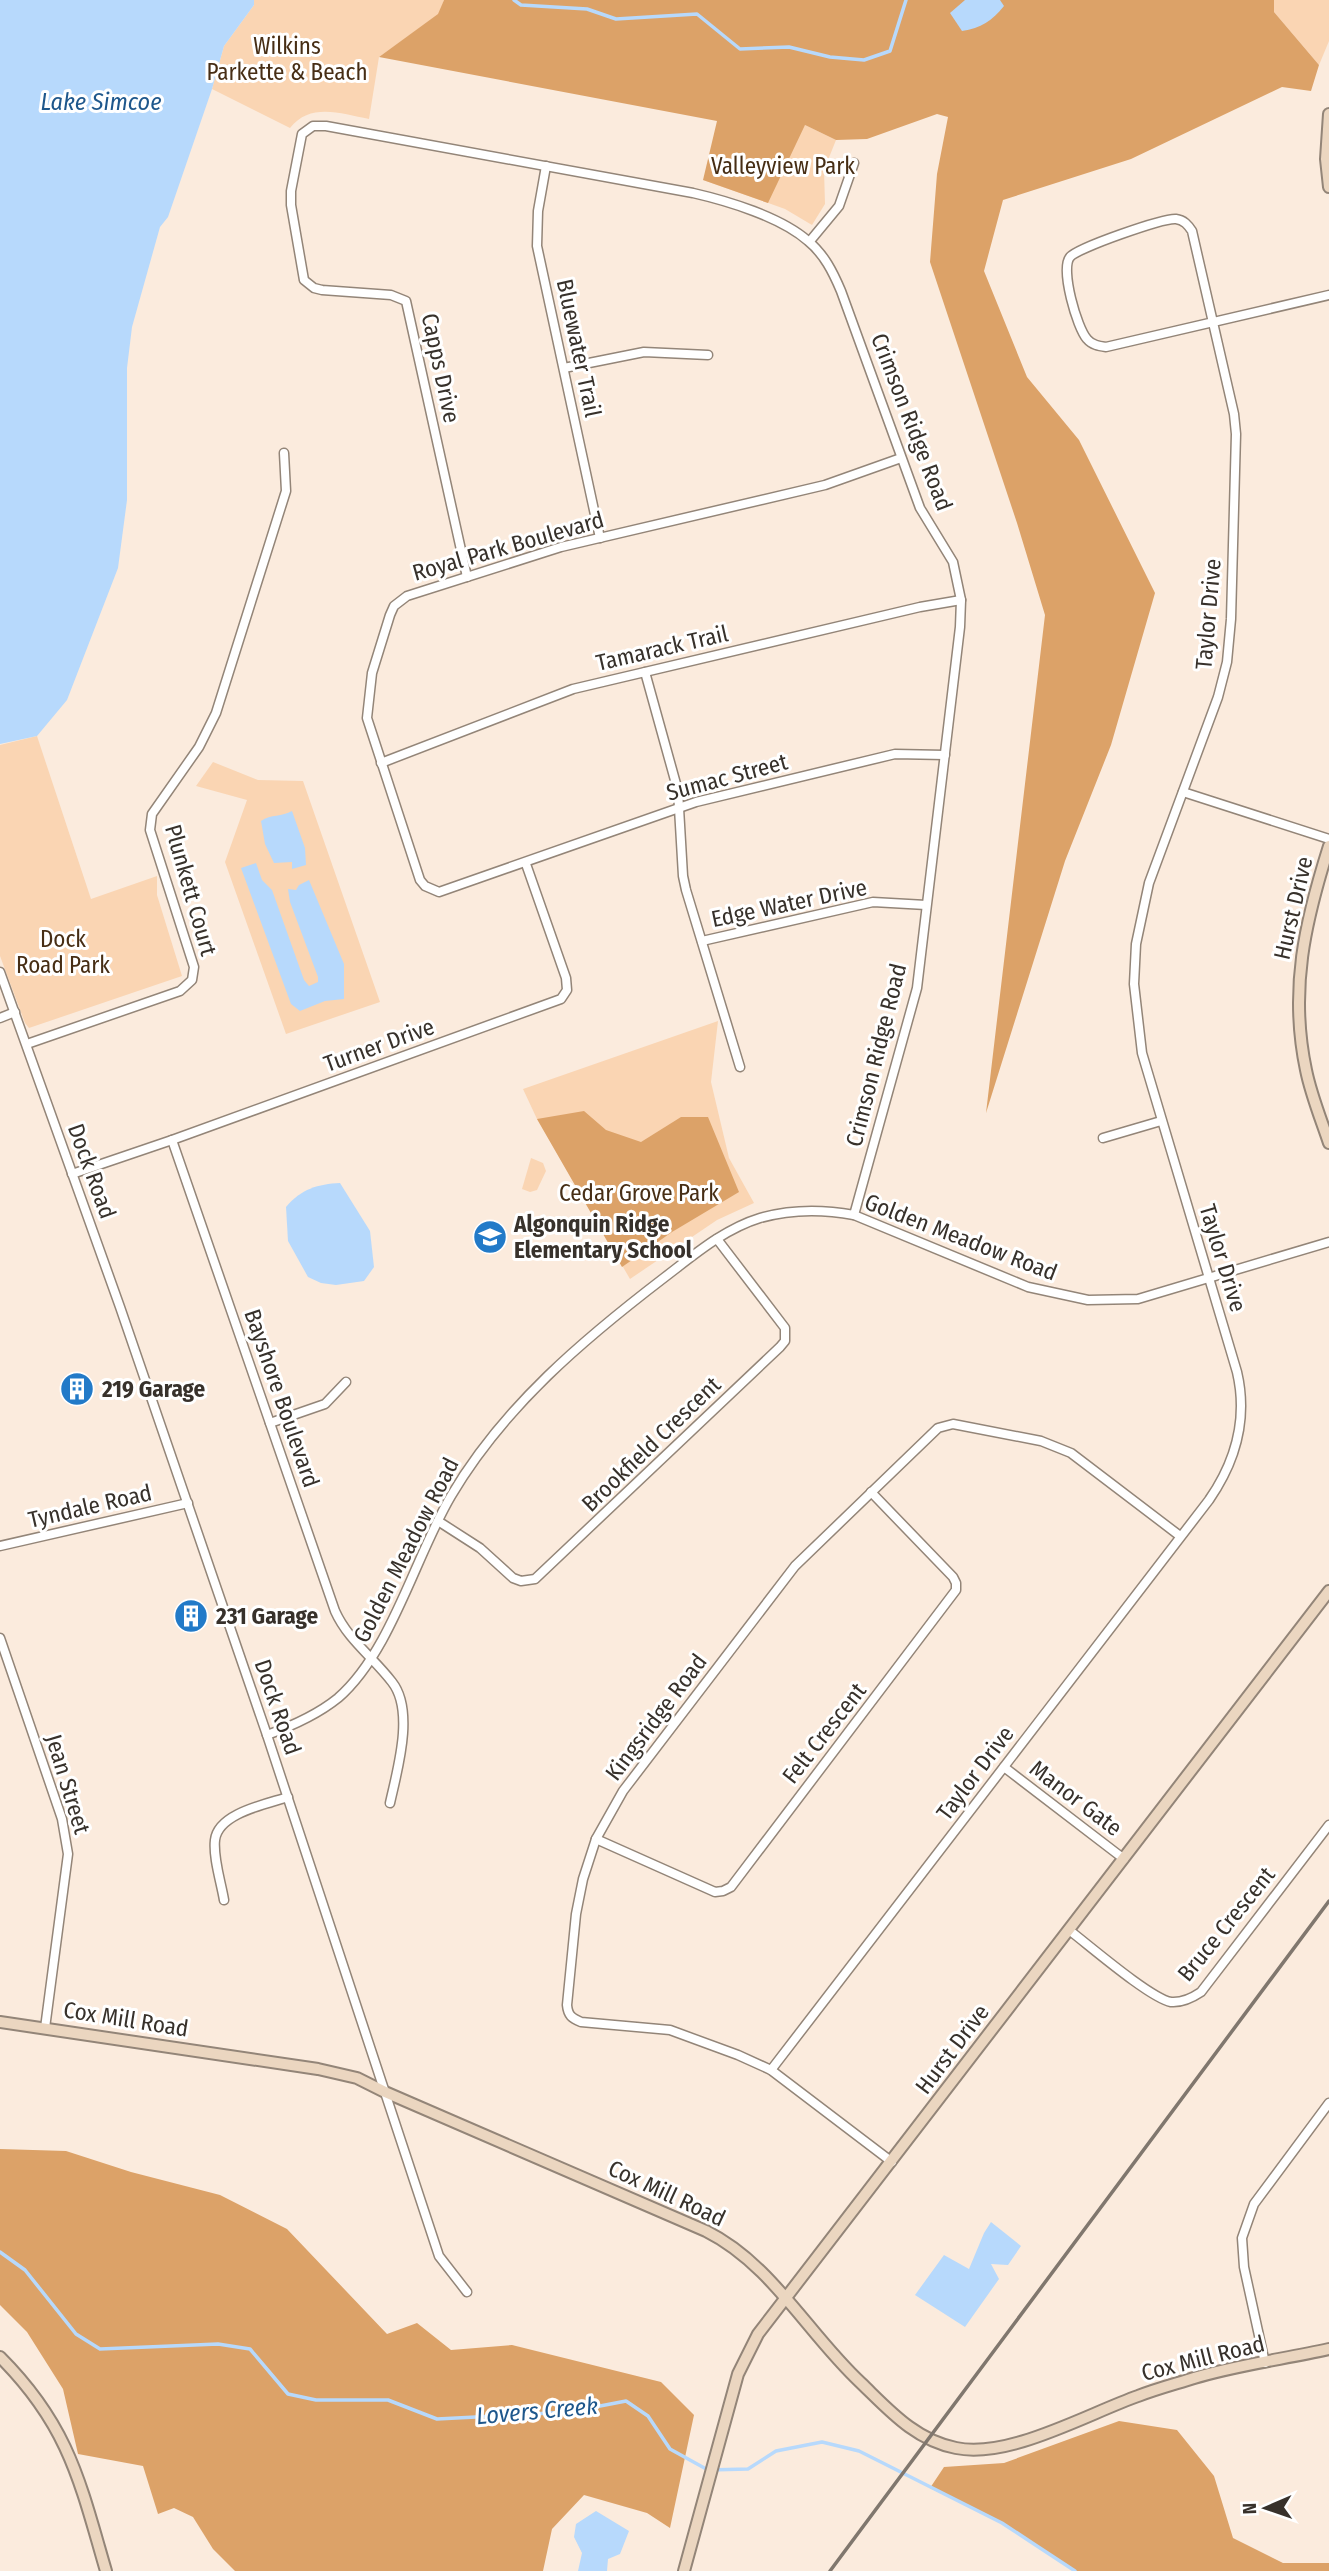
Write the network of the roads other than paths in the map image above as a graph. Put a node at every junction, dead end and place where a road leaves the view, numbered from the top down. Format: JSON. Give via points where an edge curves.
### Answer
{"nodes":[{"id":1,"x":1329,"y":114,"type":"edge"},
{"id":2,"x":307,"y":129,"type":"joint"},
{"id":3,"x":854,"y":163,"type":"dead end"},
{"id":4,"x":546,"y":166,"type":"junction"},
{"id":5,"x":1329,"y":187,"type":"edge"},
{"id":6,"x":810,"y":242,"type":"junction"},
{"id":7,"x":1329,"y":295,"type":"edge"},
{"id":8,"x":1213,"y":323,"type":"junction"},
{"id":9,"x":708,"y":355,"type":"dead end"},
{"id":10,"x":564,"y":369,"type":"junction"},
{"id":11,"x":284,"y":453,"type":"dead end"},
{"id":12,"x":901,"y":458,"type":"junction"},
{"id":13,"x":600,"y":538,"type":"junction"},
{"id":14,"x":467,"y":577,"type":"junction"},
{"id":15,"x":961,"y":600,"type":"junction"},
{"id":16,"x":645,"y":672,"type":"junction"},
{"id":17,"x":945,"y":755,"type":"junction"},
{"id":18,"x":381,"y":763,"type":"junction"},
{"id":19,"x":1183,"y":792,"type":"junction"},
{"id":20,"x":679,"y":809,"type":"junction"},
{"id":21,"x":1329,"y":839,"type":"edge"},
{"id":22,"x":1329,"y":846,"type":"edge"},
{"id":23,"x":526,"y":863,"type":"junction"},
{"id":24,"x":926,"y":905,"type":"junction"},
{"id":25,"x":702,"y":941,"type":"junction"},
{"id":26,"x":0,"y":972,"type":"edge"},
{"id":27,"x":15,"y":1012,"type":"junction"},
{"id":28,"x":0,"y":1018,"type":"edge"},
{"id":29,"x":27,"y":1044,"type":"junction"},
{"id":30,"x":740,"y":1067,"type":"dead end"},
{"id":31,"x":1161,"y":1121,"type":"junction"},
{"id":32,"x":1103,"y":1138,"type":"dead end"},
{"id":33,"x":172,"y":1140,"type":"junction"},
{"id":34,"x":1329,"y":1143,"type":"edge"},
{"id":35,"x":72,"y":1174,"type":"junction"},
{"id":36,"x":854,"y":1215,"type":"junction"},
{"id":37,"x":718,"y":1238,"type":"junction"},
{"id":38,"x":1329,"y":1242,"type":"edge"},
{"id":39,"x":1209,"y":1278,"type":"junction"},
{"id":40,"x":346,"y":1382,"type":"dead end"},
{"id":41,"x":270,"y":1423,"type":"junction"},
{"id":42,"x":871,"y":1492,"type":"junction"},
{"id":43,"x":188,"y":1503,"type":"junction"},
{"id":44,"x":438,"y":1521,"type":"junction"},
{"id":45,"x":1180,"y":1536,"type":"junction"},
{"id":46,"x":0,"y":1546,"type":"edge"},
{"id":47,"x":1329,"y":1591,"type":"edge"},
{"id":48,"x":0,"y":1638,"type":"edge"},
{"id":49,"x":372,"y":1660,"type":"junction"},
{"id":50,"x":267,"y":1735,"type":"junction"},
{"id":51,"x":1004,"y":1767,"type":"junction"},
{"id":52,"x":288,"y":1797,"type":"junction"},
{"id":53,"x":390,"y":1803,"type":"dead end"},
{"id":54,"x":1329,"y":1825,"type":"edge"},
{"id":55,"x":596,"y":1839,"type":"junction"},
{"id":56,"x":1124,"y":1859,"type":"junction"},
{"id":57,"x":224,"y":1900,"type":"dead end"},
{"id":58,"x":1069,"y":1930,"type":"junction"},
{"id":59,"x":0,"y":2022,"type":"edge"},
{"id":60,"x":45,"y":2028,"type":"junction"},
{"id":61,"x":771,"y":2070,"type":"junction"},
{"id":62,"x":385,"y":2092,"type":"junction"},
{"id":63,"x":1329,"y":2103,"type":"edge"},
{"id":64,"x":892,"y":2162,"type":"junction"},
{"id":65,"x":467,"y":2292,"type":"dead end"},
{"id":66,"x":785,"y":2297,"type":"junction"},
{"id":67,"x":1329,"y":2349,"type":"edge"},
{"id":68,"x":0,"y":2357,"type":"edge"},
{"id":69,"x":1265,"y":2363,"type":"junction"},
{"id":70,"x":106,"y":2571,"type":"edge"},
{"id":71,"x":684,"y":2571,"type":"edge"}],
"edges":[{"from":1,"to":5,"type":"street"},
{"from":2,"to":4,"type":"street","name":"Crimson Ridge Road","via":[[326,126]]},
{"from":2,"to":14,"type":"street","name":"Capps Drive","via":[[300,139],[291,198],[304,280],[322,290],[391,295],[406,301]]},
{"from":3,"to":6,"type":"street","via":[[839,206]]},
{"from":4,"to":6,"type":"street","name":"Crimson Ridge Road","via":[[710,197],[783,224]]},
{"from":4,"to":10,"type":"street","name":"Bluewater Trail","via":[[536,234]]},
{"from":6,"to":12,"type":"street","name":"Crimson Ridge Road","via":[[841,291]]},
{"from":7,"to":8,"type":"street"},
{"from":8,"to":8,"type":"street","via":[[1192,231],[1182,220],[1165,220],[1081,249],[1066,264],[1065,276],[1082,332],[1096,345],[1106,347]]},
{"from":8,"to":19,"type":"street","name":"Taylor Drive","via":[[1236,433],[1230,641],[1218,697]]},
{"from":9,"to":10,"type":"street","via":[[644,352]]},
{"from":10,"to":13,"type":"street","name":"Bluewater Trail"},
{"from":11,"to":29,"type":"street","name":"Plunkett Court","via":[[286,491],[216,713],[200,747],[150,821],[194,967],[192,980],[180,991]]},
{"from":12,"to":13,"type":"street","name":"Royal Park Boulevard","via":[[825,485]]},
{"from":12,"to":15,"type":"street","name":"Crimson Ridge Road","via":[[920,508],[953,562]]},
{"from":13,"to":14,"type":"street","name":"Royal Park Boulevard"},
{"from":14,"to":18,"type":"street","name":"Royal Park Boulevard","via":[[407,597],[394,606],[369,691],[367,718]]},
{"from":15,"to":16,"type":"street","name":"Tamarack Trail"},
{"from":15,"to":17,"type":"street","name":"Crimson Ridge Road"},
{"from":16,"to":18,"type":"street","name":"Tamarack Trail","via":[[561,693]]},
{"from":16,"to":20,"type":"street"},
{"from":17,"to":20,"type":"street","name":"Sumac Street","via":[[895,754]]},
{"from":17,"to":24,"type":"street","name":"Crimson Ridge Road"},
{"from":18,"to":23,"type":"street","name":"Royal Park Boulevard","via":[[425,886],[448,891]]},
{"from":19,"to":21,"type":"street"},
{"from":19,"to":31,"type":"street","name":"Taylor Drive","via":[[1149,883],[1135,955],[1139,1041]]},
{"from":20,"to":23,"type":"street","name":"Sumac Street"},
{"from":20,"to":25,"type":"street","via":[[683,876]]},
{"from":22,"to":34,"type":"street","name":"Hurst Drive","via":[[1305,929],[1299,1009],[1306,1072]]},
{"from":23,"to":33,"type":"street","name":"Turner Drive","via":[[566,978],[567,990],[561,999]]},
{"from":24,"to":25,"type":"street","name":"Edge Water Drive","via":[[873,902]]},
{"from":24,"to":36,"type":"street","name":"Crimson Ridge Road","via":[[912,1008]]},
{"from":25,"to":30,"type":"street"},
{"from":26,"to":27,"type":"street","name":"Dock Road"},
{"from":27,"to":28,"type":"street"},
{"from":27,"to":29,"type":"street","name":"Dock Road"},
{"from":29,"to":35,"type":"street","name":"Dock Road"},
{"from":31,"to":32,"type":"street"},
{"from":31,"to":39,"type":"street","name":"Taylor Drive"},
{"from":33,"to":35,"type":"street","name":"Turner Drive"},
{"from":33,"to":41,"type":"street","name":"Bayshore Boulevard"},
{"from":35,"to":43,"type":"street","name":"Dock Road"},
{"from":36,"to":37,"type":"street","name":"Golden Meadow Road","via":[[786,1212],[752,1221]]},
{"from":36,"to":39,"type":"street","name":"Golden Meadow Road","via":[[1028,1287],[1073,1298],[1138,1299]]},
{"from":37,"to":44,"type":"street","name":"Golden Meadow Road","via":[[604,1324],[520,1402],[484,1444]]},
{"from":37,"to":44,"type":"street","name":"Brookfield Crescent","via":[[785,1328],[780,1347],[535,1579],[513,1578],[480,1548]]},
{"from":38,"to":39,"type":"street","name":"Golden Meadow Road"},
{"from":39,"to":45,"type":"street","name":"Taylor Drive","via":[[1241,1388],[1241,1422],[1226,1473]]},
{"from":40,"to":41,"type":"street","via":[[325,1404]]},
{"from":41,"to":49,"type":"street","name":"Bayshore Boulevard","via":[[335,1611],[346,1632]]},
{"from":42,"to":45,"type":"street","name":"Kingsridge Road","via":[[938,1428],[953,1424],[1041,1441],[1071,1454]]},
{"from":42,"to":55,"type":"street","name":"Kingsridge Road","via":[[795,1566],[623,1791]]},
{"from":42,"to":55,"type":"street","name":"Felt Crescent","via":[[953,1577],[956,1590],[731,1887],[715,1892]]},
{"from":43,"to":46,"type":"street","name":"Tyndale Road"},
{"from":43,"to":50,"type":"street","name":"Dock Road"},
{"from":44,"to":49,"type":"street","name":"Golden Meadow Road"},
{"from":45,"to":51,"type":"street","name":"Taylor Drive"},
{"from":47,"to":56,"type":"street","name":"Hurst Drive"},
{"from":48,"to":60,"type":"street","name":"Jean Street","via":[[62,1819],[68,1854]]},
{"from":49,"to":50,"type":"street","name":"Golden Meadow Road","via":[[328,1705]]},
{"from":49,"to":53,"type":"street","name":"Bayshore Boulevard","via":[[392,1682],[402,1704]]},
{"from":50,"to":52,"type":"street","name":"Dock Road"},
{"from":51,"to":56,"type":"street","name":"Manor Gate"},
{"from":51,"to":61,"type":"street","name":"Taylor Drive"},
{"from":52,"to":57,"type":"street","via":[[231,1817],[219,1828],[215,1842]]},
{"from":52,"to":62,"type":"street","name":"Dock Road"},
{"from":54,"to":58,"type":"street","name":"Bruce Crescent","via":[[1201,1992],[1189,1999],[1175,2002],[1156,1996]]},
{"from":55,"to":61,"type":"street","name":"Kingsridge Road","via":[[576,1914],[568,2013],[582,2022],[687,2034]]},
{"from":56,"to":58,"type":"street","name":"Hurst Drive"},
{"from":58,"to":64,"type":"street","name":"Hurst Drive"},
{"from":59,"to":60,"type":"street","name":"Cox Mill Road"},
{"from":60,"to":62,"type":"street","name":"Cox Mill Road","via":[[318,2069],[357,2078]]},
{"from":61,"to":64,"type":"street","name":"Kingsridge Road"},
{"from":62,"to":65,"type":"street","name":"Dock Road","via":[[439,2256]]},
{"from":62,"to":66,"type":"street","name":"Cox Mill Road","via":[[716,2236]]},
{"from":63,"to":69,"type":"street","via":[[1254,2204],[1242,2238]]},
{"from":64,"to":66,"type":"street","name":"Hurst Drive"},
{"from":66,"to":69,"type":"street","name":"Cox Mill Road","via":[[836,2360],[892,2414],[922,2437],[957,2449],[994,2448],[1033,2438],[1139,2395]]},
{"from":66,"to":71,"type":"street","name":"Hurst Drive","via":[[738,2374]]},
{"from":67,"to":69,"type":"street","name":"Cox Mill Road"},
{"from":68,"to":70,"type":"street","via":[[38,2400],[68,2449]]}]}
